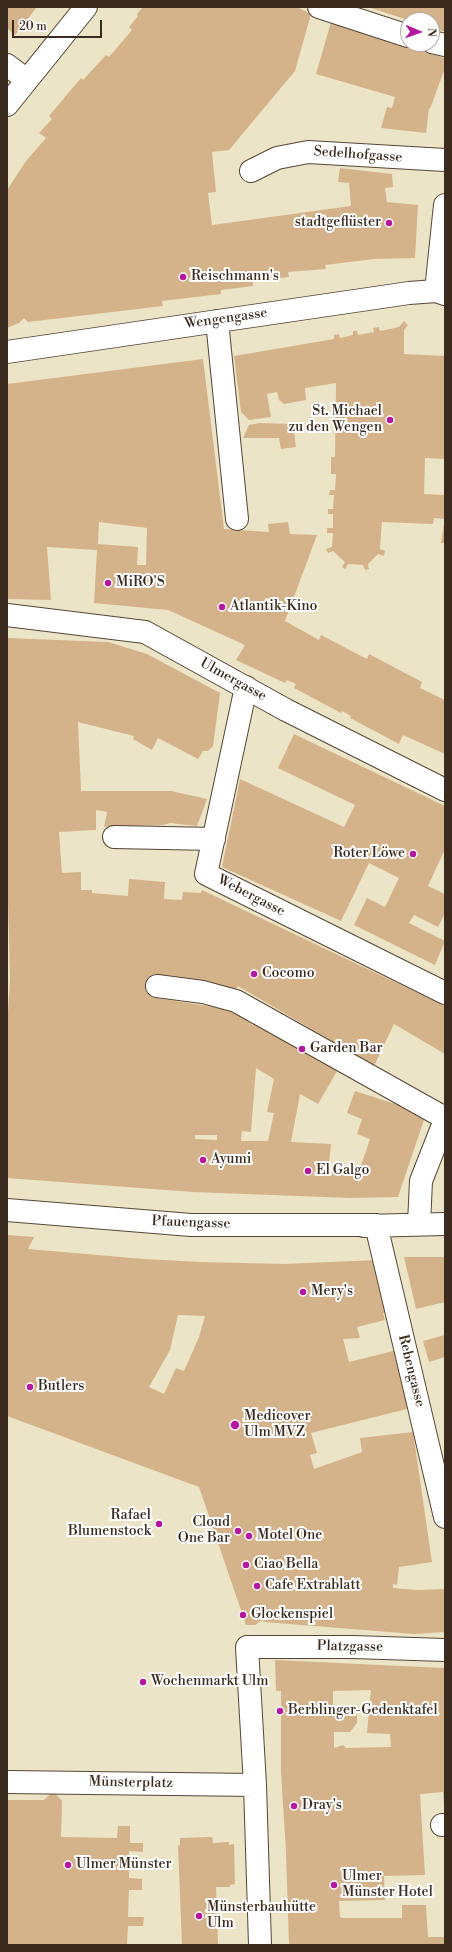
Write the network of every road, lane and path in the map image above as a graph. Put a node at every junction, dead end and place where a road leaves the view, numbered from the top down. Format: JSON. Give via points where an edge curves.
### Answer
{"nodes":[{"id":1,"x":86,"y":7,"type":"edge"},
{"id":2,"x":319,"y":7,"type":"edge"},
{"id":3,"x":400,"y":33,"type":"edge"},
{"id":4,"x":7,"y":65,"type":"edge"},
{"id":5,"x":27,"y":80,"type":"junction"},
{"id":6,"x":7,"y":105,"type":"edge"},
{"id":7,"x":445,"y":160,"type":"edge"},
{"id":8,"x":251,"y":171,"type":"dead end"},
{"id":9,"x":445,"y":205,"type":"edge"},
{"id":10,"x":440,"y":292,"type":"edge"},
{"id":11,"x":217,"y":320,"type":"junction"},
{"id":12,"x":7,"y":352,"type":"edge"},
{"id":13,"x":237,"y":519,"type":"dead end"},
{"id":14,"x":7,"y":615,"type":"edge"},
{"id":15,"x":246,"y":687,"type":"junction"},
{"id":16,"x":445,"y":790,"type":"edge"},
{"id":17,"x":114,"y":837,"type":"dead end"},
{"id":18,"x":214,"y":839,"type":"junction"},
{"id":19,"x":157,"y":986,"type":"dead end"},
{"id":20,"x":445,"y":993,"type":"edge"},
{"id":21,"x":445,"y":1119,"type":"edge"},
{"id":22,"x":7,"y":1210,"type":"edge"},
{"id":23,"x":419,"y":1224,"type":"junction"},
{"id":24,"x":445,"y":1224,"type":"edge"},
{"id":25,"x":370,"y":1226,"type":"junction"},
{"id":26,"x":445,"y":1517,"type":"edge"},
{"id":27,"x":445,"y":1650,"type":"edge"},
{"id":28,"x":7,"y":1782,"type":"edge"},
{"id":29,"x":255,"y":1784,"type":"junction"},
{"id":30,"x":260,"y":1945,"type":"edge"}],
"edges":[{"from":1,"to":5,"type":"street"},
{"from":2,"to":3,"type":"street"},
{"from":4,"to":5,"type":"street"},
{"from":5,"to":6,"type":"street"},
{"from":7,"to":8,"type":"street","name":"Sedelhofgasse","via":[[308,152],[277,158]]},
{"from":9,"to":10,"type":"street"},
{"from":10,"to":11,"type":"street","name":"Wengengasse","via":[[409,293]]},
{"from":11,"to":12,"type":"street","name":"Wengengasse"},
{"from":11,"to":13,"type":"street"},
{"from":14,"to":15,"type":"street","name":"Ulmergasse","via":[[145,632]]},
{"from":15,"to":16,"type":"street","name":"Ulmergasse","via":[[286,710]]},
{"from":15,"to":18,"type":"street","name":"Webergasse"},
{"from":17,"to":18,"type":"street"},
{"from":18,"to":20,"type":"street","name":"Webergasse","via":[[206,874]]},
{"from":19,"to":21,"type":"street","via":[[203,992],[236,1001]]},
{"from":21,"to":23,"type":"street","via":[[421,1181]]},
{"from":22,"to":25,"type":"street","name":"Pfauengasse","via":[[191,1225]]},
{"from":23,"to":24,"type":"street","name":"Pfauengasse"},
{"from":23,"to":25,"type":"street","name":"Pfauengasse"},
{"from":25,"to":26,"type":"street","name":"Rebengasse"},
{"from":27,"to":29,"type":"street","name":"Platzgasse","via":[[247,1647]]},
{"from":28,"to":29,"type":"street","name":"Münsterplatz"},
{"from":29,"to":30,"type":"street"}]}
